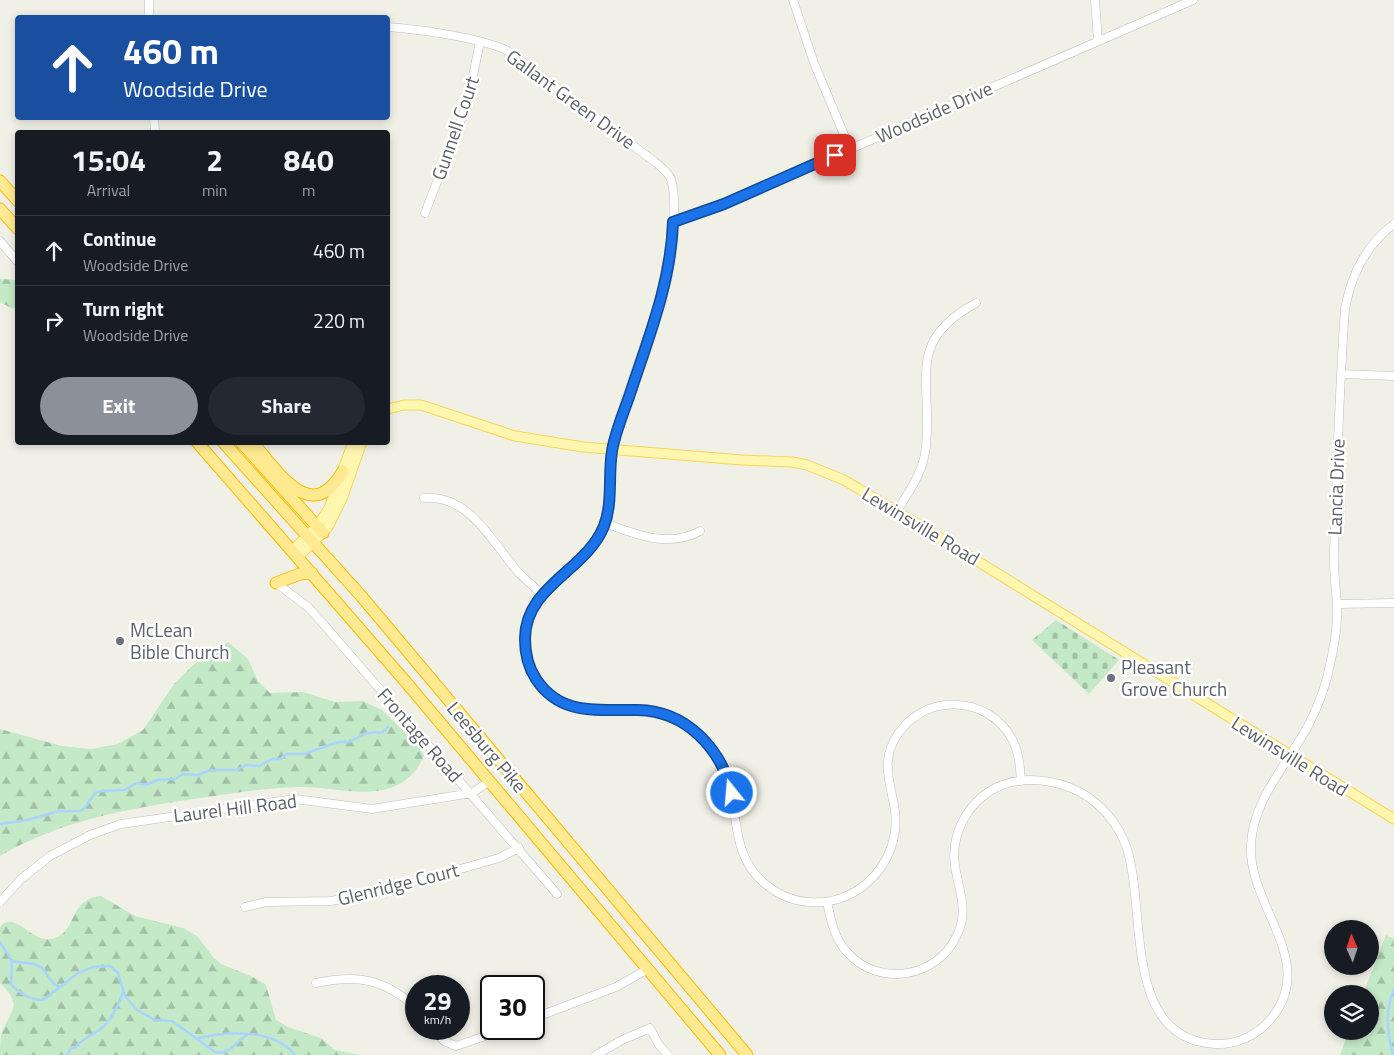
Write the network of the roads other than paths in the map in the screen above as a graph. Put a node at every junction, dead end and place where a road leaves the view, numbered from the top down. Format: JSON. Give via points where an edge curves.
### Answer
{"nodes":[{"id":1,"x":148,"y":0,"type":"edge"},
{"id":2,"x":793,"y":0,"type":"edge"},
{"id":3,"x":1095,"y":0,"type":"edge"},
{"id":4,"x":1193,"y":0,"type":"edge"},
{"id":5,"x":149,"y":15,"type":"edge"},
{"id":6,"x":390,"y":27,"type":"edge"},
{"id":7,"x":1098,"y":41,"type":"junction"},
{"id":8,"x":480,"y":42,"type":"junction"},
{"id":9,"x":850,"y":149,"type":"junction"},
{"id":10,"x":0,"y":181,"type":"edge"},
{"id":11,"x":15,"y":198,"type":"edge"},
{"id":12,"x":0,"y":209,"type":"edge"},
{"id":13,"x":425,"y":212,"type":"dead end"},
{"id":14,"x":673,"y":222,"type":"junction"},
{"id":15,"x":1394,"y":224,"type":"edge"},
{"id":16,"x":15,"y":226,"type":"edge"},
{"id":17,"x":0,"y":241,"type":"edge"},
{"id":18,"x":15,"y":258,"type":"edge"},
{"id":19,"x":976,"y":303,"type":"dead end"},
{"id":20,"x":1341,"y":374,"type":"junction"},
{"id":21,"x":1394,"y":376,"type":"edge"},
{"id":22,"x":390,"y":408,"type":"edge"},
{"id":23,"x":200,"y":445,"type":"edge"},
{"id":24,"x":226,"y":445,"type":"edge"},
{"id":25,"x":244,"y":445,"type":"edge"},
{"id":26,"x":255,"y":445,"type":"edge"},
{"id":27,"x":352,"y":445,"type":"edge"},
{"id":28,"x":361,"y":445,"type":"edge"},
{"id":29,"x":612,"y":450,"type":"junction"},
{"id":30,"x":343,"y":471,"type":"junction"},
{"id":31,"x":424,"y":498,"type":"dead end"},
{"id":32,"x":897,"y":511,"type":"junction"},
{"id":33,"x":605,"y":523,"type":"junction"},
{"id":34,"x":320,"y":530,"type":"junction"},
{"id":35,"x":700,"y":531,"type":"dead end"},
{"id":36,"x":310,"y":539,"type":"junction"},
{"id":37,"x":295,"y":554,"type":"junction"},
{"id":38,"x":312,"y":573,"type":"junction"},
{"id":39,"x":276,"y":583,"type":"joint"},
{"id":40,"x":542,"y":594,"type":"junction"},
{"id":41,"x":1394,"y":603,"type":"edge"},
{"id":42,"x":1337,"y":604,"type":"junction"},
{"id":43,"x":1290,"y":756,"type":"junction"},
{"id":44,"x":1021,"y":781,"type":"junction"},
{"id":45,"x":490,"y":782,"type":"junction"},
{"id":46,"x":472,"y":793,"type":"junction"},
{"id":47,"x":1394,"y":819,"type":"edge"},
{"id":48,"x":519,"y":848,"type":"junction"},
{"id":49,"x":557,"y":894,"type":"dead end"},
{"id":50,"x":0,"y":902,"type":"edge"},
{"id":51,"x":827,"y":902,"type":"junction"},
{"id":52,"x":245,"y":907,"type":"dead end"},
{"id":53,"x":648,"y":969,"type":"junction"},
{"id":54,"x":316,"y":983,"type":"dead end"},
{"id":55,"x":405,"y":999,"type":"edge"},
{"id":56,"x":545,"y":1014,"type":"edge"},
{"id":57,"x":480,"y":1038,"type":"edge"},
{"id":58,"x":443,"y":1040,"type":"edge"},
{"id":59,"x":596,"y":1055,"type":"edge"},
{"id":60,"x":668,"y":1055,"type":"edge"},
{"id":61,"x":720,"y":1055,"type":"edge"},
{"id":62,"x":746,"y":1055,"type":"edge"}],
"edges":[{"from":1,"to":5,"type":"street"},
{"from":2,"to":9,"type":"street","via":[[814,63]]},
{"from":3,"to":7,"type":"street"},
{"from":4,"to":7,"type":"street","name":"Woodside Drive"},
{"from":6,"to":8,"type":"street","name":"Gallant Green Drive"},
{"from":7,"to":9,"type":"street","name":"Woodside Drive"},
{"from":8,"to":13,"type":"street","name":"Gunnell Court","via":[[467,104]]},
{"from":8,"to":14,"type":"street","name":"Gallant Green Drive","via":[[516,56],[662,167],[670,179]]},
{"from":9,"to":14,"type":"street","name":"Woodside Drive","via":[[724,204]]},
{"from":10,"to":11,"type":"highway"},
{"from":12,"to":16,"type":"highway"},
{"from":14,"to":29,"type":"street","via":[[667,281]]},
{"from":15,"to":20,"type":"street","name":"Lancia Drive","via":[[1375,241],[1352,280],[1345,309]]},
{"from":17,"to":18,"type":"street"},
{"from":19,"to":32,"type":"street","via":[[945,324],[932,342],[925,375],[924,460]]},
{"from":20,"to":21,"type":"street"},
{"from":20,"to":42,"type":"street","name":"Lancia Drive","via":[[1333,555]]},
{"from":22,"to":29,"type":"main road","name":"Lewinsville Road","via":[[421,405],[515,436]]},
{"from":23,"to":37,"type":"highway","name":"Leesburg Pike"},
{"from":24,"to":36,"type":"highway","name":"Leesburg Pike"},
{"from":25,"to":34,"type":"highway"},
{"from":26,"to":30,"type":"highway","via":[[297,492],[309,496],[330,490]]},
{"from":27,"to":30,"type":"main road"},
{"from":28,"to":34,"type":"main road","via":[[342,499]]},
{"from":29,"to":32,"type":"main road","name":"Lewinsville Road","via":[[792,462],[844,480]]},
{"from":29,"to":33,"type":"street"},
{"from":30,"to":34,"type":"main road"},
{"from":31,"to":40,"type":"street","via":[[450,501],[472,516]]},
{"from":32,"to":43,"type":"main road","name":"Lewinsville Road"},
{"from":33,"to":35,"type":"street","via":[[662,540]]},
{"from":33,"to":40,"type":"street","via":[[585,556]]},
{"from":34,"to":36,"type":"main road"},
{"from":36,"to":37,"type":"main road"},
{"from":36,"to":62,"type":"highway","name":"Leesburg Pike"},
{"from":37,"to":38,"type":"highway","name":"Leesburg Pike"},
{"from":38,"to":39,"type":"highway"},
{"from":38,"to":45,"type":"highway","name":"Leesburg Pike"},
{"from":39,"to":46,"type":"street","name":"Frontage Road","via":[[308,607]]},
{"from":40,"to":51,"type":"street","via":[[527,624],[525,646],[530,668],[544,689],[560,702],[578,709],[655,712],[690,728],[709,745],[724,767],[732,793],[739,847],[750,868],[778,893],[801,901]]},
{"from":41,"to":42,"type":"street"},
{"from":42,"to":43,"type":"street","name":"Lancia Drive","via":[[1332,652],[1323,691],[1309,725]]},
{"from":43,"to":44,"type":"street","name":"Lancia Drive","via":[[1258,811],[1250,854],[1256,882],[1285,952],[1286,988],[1278,1009],[1264,1027],[1244,1039],[1222,1044],[1187,1038],[1169,1025],[1155,1008],[1147,987],[1130,860],[1114,822],[1099,806],[1076,790],[1052,782]]},
{"from":43,"to":47,"type":"main road","name":"Lewinsville Road"},
{"from":44,"to":51,"type":"street","name":"Lancia Drive","via":[[998,787],[980,798],[959,827],[954,862],[962,893],[963,916],[957,936],[936,961],[916,971],[894,974],[862,965],[839,942]]},
{"from":44,"to":51,"type":"street","via":[[1019,759],[1012,739],[998,721],[968,705],[946,704],[924,710],[894,741],[887,763],[888,786],[896,814],[891,850],[879,872],[862,888]]},
{"from":45,"to":46,"type":"street","name":"Laurel Hill Road"},
{"from":45,"to":53,"type":"highway","name":"Leesburg Pike"},
{"from":46,"to":48,"type":"street","name":"Frontage Road"},
{"from":46,"to":50,"type":"street","name":"Laurel Hill Road","via":[[372,809],[294,799],[120,824],[90,834],[50,856]]},
{"from":48,"to":49,"type":"street","name":"Frontage Road"},
{"from":48,"to":52,"type":"street","name":"Glenridge Court","via":[[499,858],[365,896],[330,901],[266,902]]},
{"from":53,"to":56,"type":"street","via":[[627,982]]},
{"from":53,"to":61,"type":"highway","name":"Leesburg Pike"},
{"from":54,"to":55,"type":"street","via":[[345,978],[370,981]]},
{"from":57,"to":58,"type":"street","via":[[456,1046]]},
{"from":59,"to":60,"type":"street","via":[[650,1028]]}]}
